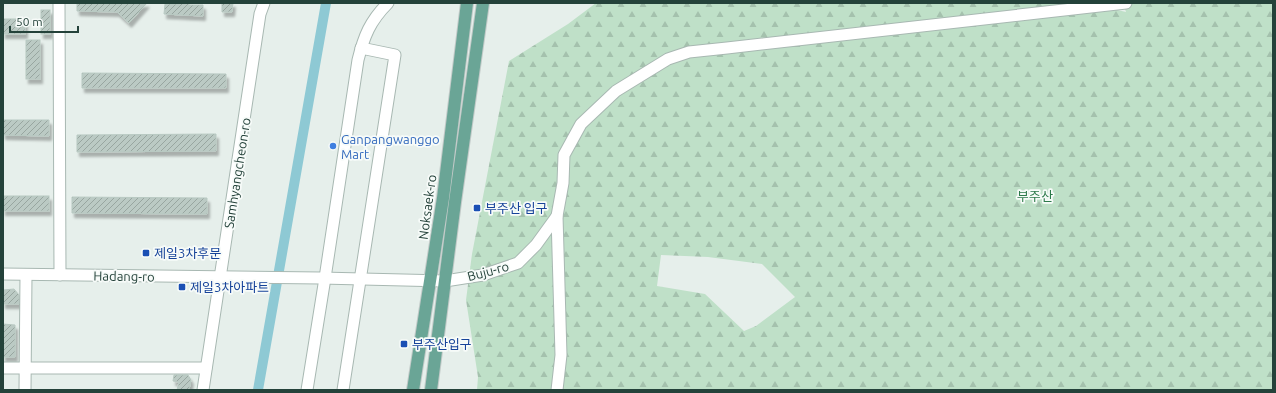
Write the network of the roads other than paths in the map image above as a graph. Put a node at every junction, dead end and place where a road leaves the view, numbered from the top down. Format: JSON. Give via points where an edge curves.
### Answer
{"nodes":[{"id":1,"x":59,"y":3,"type":"edge"},
{"id":2,"x":264,"y":3,"type":"edge"},
{"id":3,"x":388,"y":3,"type":"edge"},
{"id":4,"x":467,"y":3,"type":"edge"},
{"id":5,"x":483,"y":3,"type":"edge"},
{"id":6,"x":1126,"y":3,"type":"edge"},
{"id":7,"x":361,"y":48,"type":"junction"},
{"id":8,"x":557,"y":216,"type":"junction"},
{"id":9,"x":3,"y":274,"type":"edge"},
{"id":10,"x":26,"y":275,"type":"junction"},
{"id":11,"x":60,"y":275,"type":"junction"},
{"id":12,"x":221,"y":277,"type":"junction"},
{"id":13,"x":323,"y":278,"type":"junction"},
{"id":14,"x":361,"y":278,"type":"junction"},
{"id":15,"x":430,"y":279,"type":"junction"},
{"id":16,"x":445,"y":281,"type":"junction"},
{"id":17,"x":3,"y":368,"type":"edge"},
{"id":18,"x":25,"y":368,"type":"junction"},
{"id":19,"x":206,"y":368,"type":"junction"},
{"id":20,"x":25,"y":390,"type":"edge"},
{"id":21,"x":203,"y":390,"type":"edge"},
{"id":22,"x":307,"y":390,"type":"edge"},
{"id":23,"x":343,"y":390,"type":"edge"},
{"id":24,"x":413,"y":390,"type":"edge"},
{"id":25,"x":431,"y":390,"type":"edge"},
{"id":26,"x":557,"y":390,"type":"edge"}],
"edges":[{"from":1,"to":11,"type":"street"},
{"from":2,"to":12,"type":"street","name":"Samhyangcheon-ro","via":[[260,14]]},
{"from":3,"to":7,"type":"street","via":[[373,19]]},
{"from":4,"to":15,"type":"main road","name":"Noksaek-ro","via":[[443,198]]},
{"from":5,"to":16,"type":"main road","name":"Noksaek-ro"},
{"from":6,"to":8,"type":"street","via":[[689,52],[668,59],[616,91],[581,124],[564,155],[563,183]]},
{"from":7,"to":13,"type":"street"},
{"from":7,"to":14,"type":"street","via":[[395,55]]},
{"from":8,"to":16,"type":"street","name":"Buju-ro","via":[[536,245],[518,263],[483,275]]},
{"from":8,"to":26,"type":"street","via":[[561,355]]},
{"from":9,"to":10,"type":"street","name":"Hadang-ro"},
{"from":10,"to":11,"type":"street","name":"Hadang-ro"},
{"from":10,"to":18,"type":"street"},
{"from":11,"to":12,"type":"street","name":"Hadang-ro"},
{"from":12,"to":13,"type":"street","name":"Hadang-ro"},
{"from":12,"to":19,"type":"street","name":"Samhyangcheon-ro"},
{"from":13,"to":14,"type":"street"},
{"from":13,"to":22,"type":"street"},
{"from":14,"to":15,"type":"street"},
{"from":14,"to":23,"type":"street"},
{"from":15,"to":16,"type":"street"},
{"from":15,"to":24,"type":"main road","name":"Noksaek-ro"},
{"from":16,"to":25,"type":"main road","name":"Noksaek-ro"},
{"from":17,"to":18,"type":"street"},
{"from":18,"to":19,"type":"street"},
{"from":18,"to":20,"type":"street"},
{"from":19,"to":21,"type":"street","name":"Samhyangcheon-ro"}]}
